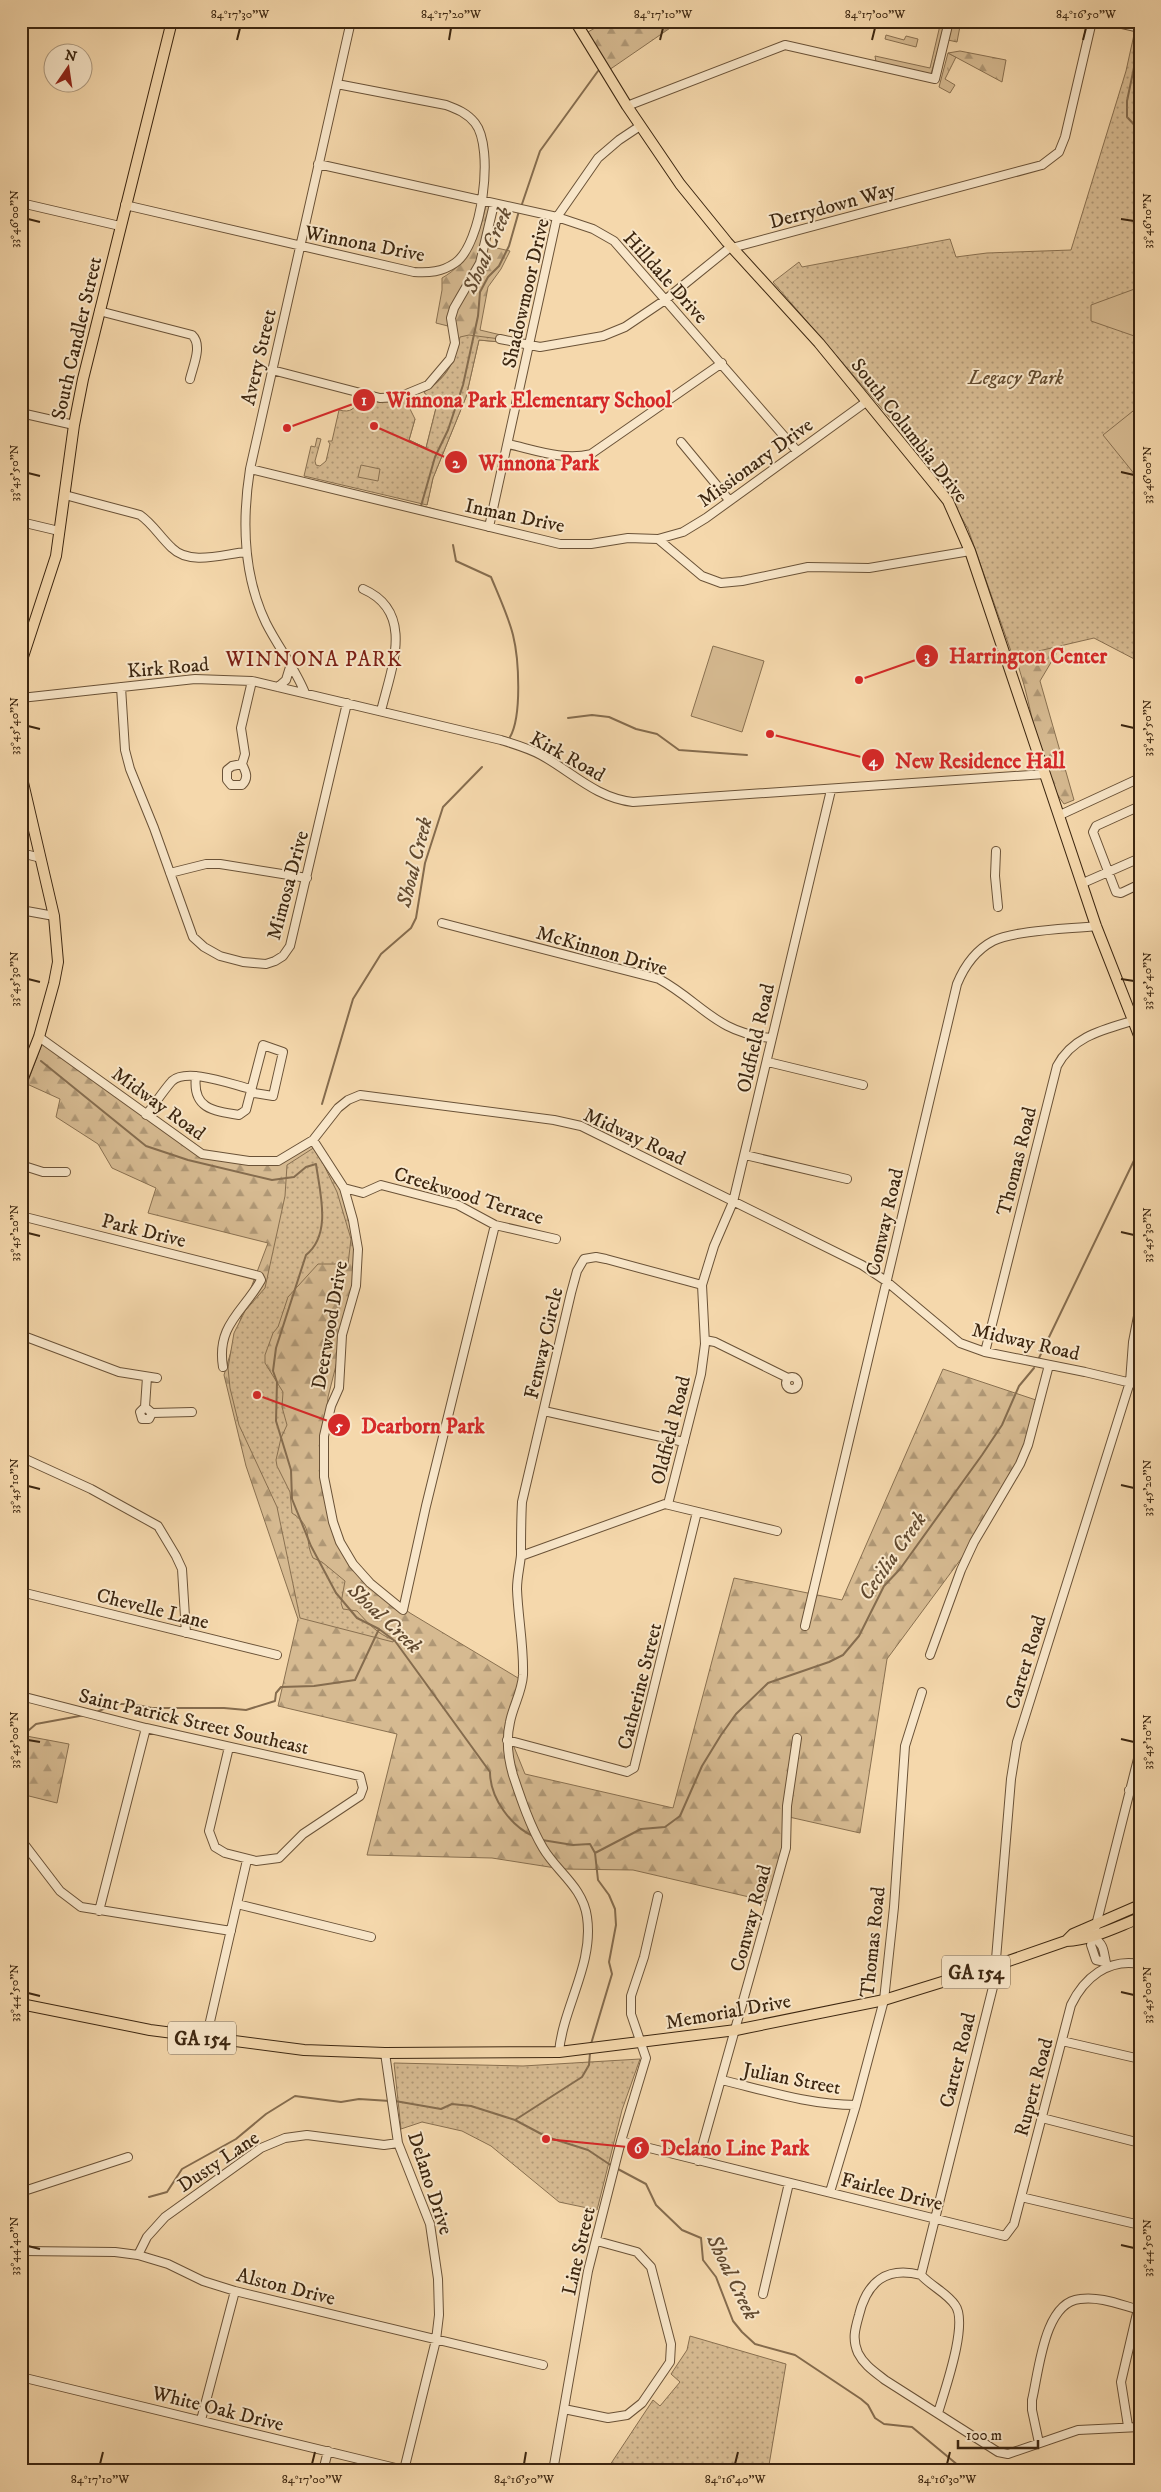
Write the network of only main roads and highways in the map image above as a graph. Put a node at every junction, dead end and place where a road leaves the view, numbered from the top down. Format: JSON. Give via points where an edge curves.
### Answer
{"nodes":[{"id":1,"x":172,"y":21,"type":"edge"},
{"id":2,"x":574,"y":21,"type":"edge"},
{"id":3,"x":26,"y":634,"type":"edge"},
{"id":4,"x":21,"y":663,"type":"edge"},
{"id":5,"x":21,"y":774,"type":"edge"},
{"id":6,"x":1140,"y":1038,"type":"edge"},
{"id":7,"x":24,"y":1066,"type":"edge"},
{"id":8,"x":21,"y":1083,"type":"edge"},
{"id":9,"x":1140,"y":1905,"type":"edge"},
{"id":10,"x":1140,"y":1918,"type":"edge"},
{"id":11,"x":1066,"y":1940,"type":"junction"},
{"id":12,"x":21,"y":2004,"type":"edge"}],
"edges":[{"from":1,"to":3,"type":"main road","name":"South Candler Street","via":[[74,424],[56,556],[49,583]]},
{"from":2,"to":6,"type":"main road","name":"South Columbia Drive","via":[[626,106],[680,184],[806,328],[948,501],[970,551],[1096,926]]},
{"from":3,"to":4,"type":"main road","name":"South Candler Street"},
{"from":5,"to":7,"type":"main road","via":[[54,916],[58,962],[35,1046]]},
{"from":7,"to":8,"type":"main road"},
{"from":9,"to":11,"type":"main road","name":"Memorial Drive","number":"GA 154"},
{"from":10,"to":11,"type":"main road","name":"Memorial Drive","number":"GA 154","via":[[1094,1937]]},
{"from":11,"to":12,"type":"main road","name":"Memorial Drive","number":"GA 154","via":[[884,2000],[736,2030],[559,2052],[304,2050],[206,2039]]}]}
